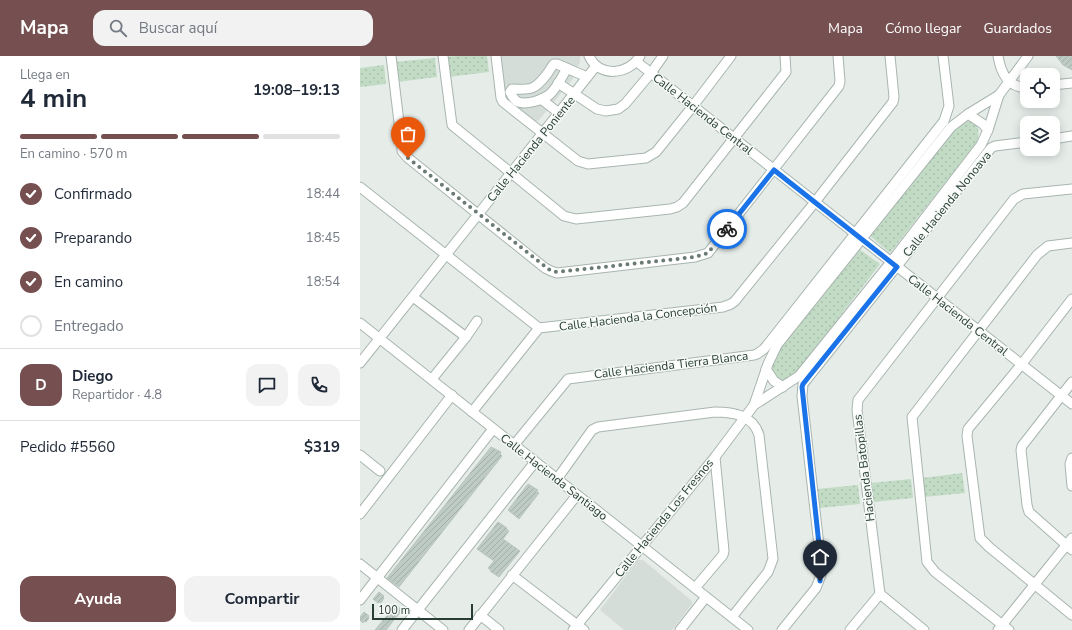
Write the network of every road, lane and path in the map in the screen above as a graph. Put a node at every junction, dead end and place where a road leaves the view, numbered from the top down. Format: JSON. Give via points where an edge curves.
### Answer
{"nodes":[{"id":1,"x":391,"y":56,"type":"edge"},
{"id":2,"x":443,"y":56,"type":"edge"},
{"id":3,"x":496,"y":56,"type":"edge"},
{"id":4,"x":589,"y":56,"type":"edge"},
{"id":5,"x":664,"y":56,"type":"edge"},
{"id":6,"x":731,"y":56,"type":"edge"},
{"id":7,"x":785,"y":56,"type":"edge"},
{"id":8,"x":838,"y":56,"type":"edge"},
{"id":9,"x":890,"y":56,"type":"edge"},
{"id":10,"x":943,"y":56,"type":"edge"},
{"id":11,"x":998,"y":56,"type":"edge"},
{"id":12,"x":1028,"y":56,"type":"edge"},
{"id":13,"x":638,"y":59,"type":"edge"},
{"id":14,"x":596,"y":66,"type":"junction"},
{"id":15,"x":567,"y":68,"type":"junction"},
{"id":16,"x":651,"y":73,"type":"junction"},
{"id":17,"x":587,"y":77,"type":"junction"},
{"id":18,"x":1008,"y":82,"type":"junction"},
{"id":19,"x":1072,"y":83,"type":"edge"},
{"id":20,"x":558,"y":84,"type":"junction"},
{"id":21,"x":1060,"y":84,"type":"edge"},
{"id":22,"x":1020,"y":87,"type":"edge"},
{"id":23,"x":574,"y":94,"type":"junction"},
{"id":24,"x":999,"y":95,"type":"junction"},
{"id":25,"x":541,"y":99,"type":"junction"},
{"id":26,"x":514,"y":105,"type":"junction"},
{"id":27,"x":693,"y":106,"type":"junction"},
{"id":28,"x":559,"y":114,"type":"junction"},
{"id":29,"x":968,"y":114,"type":"junction"},
{"id":30,"x":988,"y":130,"type":"junction"},
{"id":31,"x":543,"y":133,"type":"junction"},
{"id":32,"x":1072,"y":136,"type":"edge"},
{"id":33,"x":1060,"y":137,"type":"edge"},
{"id":34,"x":734,"y":138,"type":"junction"},
{"id":35,"x":1020,"y":143,"type":"edge"},
{"id":36,"x":774,"y":170,"type":"junction"},
{"id":37,"x":511,"y":173,"type":"junction"},
{"id":38,"x":360,"y":186,"type":"edge"},
{"id":39,"x":1072,"y":189,"type":"edge"},
{"id":40,"x":815,"y":202,"type":"junction"},
{"id":41,"x":478,"y":214,"type":"junction"},
{"id":42,"x":859,"y":237,"type":"junction"},
{"id":43,"x":1072,"y":243,"type":"edge"},
{"id":44,"x":446,"y":256,"type":"junction"},
{"id":45,"x":894,"y":264,"type":"junction"},
{"id":46,"x":413,"y":297,"type":"junction"},
{"id":47,"x":938,"y":298,"type":"junction"},
{"id":48,"x":1072,"y":299,"type":"edge"},
{"id":49,"x":477,"y":321,"type":"dead end"},
{"id":50,"x":360,"y":323,"type":"edge"},
{"id":51,"x":539,"y":328,"type":"junction"},
{"id":52,"x":978,"y":331,"type":"junction"},
{"id":53,"x":466,"y":337,"type":"junction"},
{"id":54,"x":379,"y":338,"type":"junction"},
{"id":55,"x":360,"y":363,"type":"edge"},
{"id":56,"x":1021,"y":365,"type":"junction"},
{"id":57,"x":766,"y":369,"type":"junction"},
{"id":58,"x":432,"y":379,"type":"junction"},
{"id":59,"x":1072,"y":382,"type":"edge"},
{"id":60,"x":783,"y":387,"type":"junction"},
{"id":61,"x":452,"y":396,"type":"junction"},
{"id":62,"x":1061,"y":396,"type":"junction"},
{"id":63,"x":1072,"y":404,"type":"edge"},
{"id":64,"x":754,"y":405,"type":"junction"},
{"id":65,"x":472,"y":412,"type":"junction"},
{"id":66,"x":745,"y":416,"type":"junction"},
{"id":67,"x":493,"y":429,"type":"junction"},
{"id":68,"x":514,"y":445,"type":"junction"},
{"id":69,"x":360,"y":455,"type":"edge"},
{"id":70,"x":715,"y":457,"type":"junction"},
{"id":71,"x":1072,"y":458,"type":"edge"},
{"id":72,"x":535,"y":462,"type":"junction"},
{"id":73,"x":380,"y":471,"type":"dead end"},
{"id":74,"x":557,"y":479,"type":"junction"},
{"id":75,"x":1072,"y":486,"type":"edge"},
{"id":76,"x":577,"y":495,"type":"junction"},
{"id":77,"x":360,"y":514,"type":"edge"},
{"id":78,"x":1070,"y":544,"type":"edge"},
{"id":79,"x":642,"y":546,"type":"junction"},
{"id":80,"x":360,"y":564,"type":"edge"},
{"id":81,"x":512,"y":575,"type":"junction"},
{"id":82,"x":377,"y":578,"type":"junction"},
{"id":83,"x":1035,"y":584,"type":"junction"},
{"id":84,"x":695,"y":588,"type":"junction"},
{"id":85,"x":879,"y":590,"type":"junction"},
{"id":86,"x":706,"y":597,"type":"junction"},
{"id":87,"x":360,"y":600,"type":"edge"},
{"id":88,"x":418,"y":610,"type":"junction"},
{"id":89,"x":480,"y":615,"type":"junction"},
{"id":90,"x":1072,"y":615,"type":"edge"},
{"id":91,"x":732,"y":617,"type":"junction"},
{"id":92,"x":578,"y":628,"type":"edge"},
{"id":93,"x":1003,"y":628,"type":"edge"},
{"id":94,"x":402,"y":630,"type":"edge"},
{"id":95,"x":443,"y":630,"type":"edge"},
{"id":96,"x":468,"y":630,"type":"edge"},
{"id":97,"x":499,"y":630,"type":"edge"},
{"id":98,"x":680,"y":630,"type":"edge"},
{"id":99,"x":747,"y":630,"type":"edge"},
{"id":100,"x":782,"y":630,"type":"edge"},
{"id":101,"x":850,"y":630,"type":"edge"},
{"id":102,"x":924,"y":630,"type":"edge"}],
"edges":[{"from":1,"to":41,"type":"street","via":[[402,151]]},
{"from":2,"to":37,"type":"street","via":[[452,126]]},
{"from":3,"to":26,"type":"street","via":[[501,98],[503,102]]},
{"from":4,"to":14,"type":"street"},
{"from":5,"to":16,"type":"street"},
{"from":6,"to":27,"type":"street"},
{"from":7,"to":34,"type":"street","via":[[786,72]]},
{"from":8,"to":36,"type":"street","via":[[839,86]]},
{"from":9,"to":40,"type":"street","name":"Calle Hacienda la Concepción","via":[[893,102]]},
{"from":10,"to":42,"type":"street","name":"Calle Hacienda Tierra Blanca","via":[[948,106],[944,120]]},
{"from":11,"to":18,"type":"street"},
{"from":12,"to":18,"type":"street","name":"Calle Hacienda Los Fresnos"},
{"from":13,"to":14,"type":"street","via":[[628,69],[617,72],[606,71]]},
{"from":13,"to":16,"type":"street","name":"Calle Hacienda Central"},
{"from":14,"to":17,"type":"street","name":"Calle Hacienda Poniente"},
{"from":15,"to":17,"type":"street"},
{"from":15,"to":20,"type":"street"},
{"from":15,"to":26,"type":"street","via":[[554,64],[537,85],[523,90],[512,89],[510,92]]},
{"from":16,"to":23,"type":"street","via":[[618,109],[597,109]]},
{"from":16,"to":27,"type":"street","name":"Calle Hacienda Central"},
{"from":17,"to":23,"type":"street","name":"Calle Hacienda Poniente"},
{"from":18,"to":22,"type":"street"},
{"from":18,"to":24,"type":"street","name":"Calle Hacienda Los Fresnos"},
{"from":19,"to":21,"type":"street"},
{"from":20,"to":23,"type":"street"},
{"from":20,"to":25,"type":"street"},
{"from":23,"to":28,"type":"street","name":"Calle Hacienda Poniente"},
{"from":24,"to":29,"type":"street","name":"Calle Hacienda Los Fresnos"},
{"from":24,"to":30,"type":"street","name":"Calle Hacienda Los Fresnos"},
{"from":25,"to":26,"type":"street"},
{"from":25,"to":28,"type":"street"},
{"from":26,"to":31,"type":"street"},
{"from":27,"to":31,"type":"street","via":[[656,152],[646,158],[585,164]]},
{"from":27,"to":34,"type":"street","name":"Calle Hacienda Central"},
{"from":28,"to":31,"type":"street","name":"Calle Hacienda Poniente"},
{"from":29,"to":30,"type":"street"},
{"from":29,"to":42,"type":"street","name":"Calle Hacienda Los Fresnos","via":[[951,127]]},
{"from":30,"to":45,"type":"street","name":"Calle Hacienda Los Fresnos","via":[[980,145]]},
{"from":31,"to":37,"type":"street","name":"Calle Hacienda Poniente"},
{"from":32,"to":33,"type":"street"},
{"from":34,"to":36,"type":"street","name":"Calle Hacienda Central"},
{"from":34,"to":37,"type":"street","via":[[682,203],[670,209],[569,218]]},
{"from":35,"to":45,"type":"street","name":"Calle Hacienda Nonoava","via":[[991,148]]},
{"from":36,"to":40,"type":"street","name":"Calle Hacienda Central"},
{"from":36,"to":41,"type":"street","via":[[708,253],[695,257],[551,271]]},
{"from":37,"to":41,"type":"street","name":"Calle Hacienda Poniente"},
{"from":38,"to":44,"type":"street"},
{"from":39,"to":47,"type":"street","name":"Hacienda Batopillas","via":[[1017,196]]},
{"from":40,"to":42,"type":"street","name":"Calle Hacienda Central"},
{"from":40,"to":51,"type":"street","name":"Calle Hacienda la Concepción","via":[[731,304]]},
{"from":41,"to":44,"type":"street","name":"Calle Hacienda Poniente"},
{"from":42,"to":45,"type":"street","name":"Calle Hacienda Central"},
{"from":42,"to":57,"type":"street","name":"Calle Hacienda Los Fresnos","via":[[777,345]]},
{"from":42,"to":68,"type":"street","name":"Calle Hacienda Tierra Blanca","via":[[757,354],[568,379]]},
{"from":43,"to":52,"type":"street","via":[[1054,245],[1043,250]]},
{"from":44,"to":46,"type":"street","name":"Calle Hacienda Poniente"},
{"from":44,"to":51,"type":"street"},
{"from":45,"to":47,"type":"street","name":"Calle Hacienda Central"},
{"from":45,"to":60,"type":"street","name":"Calle Hacienda Los Fresnos","via":[[799,376]]},
{"from":45,"to":100,"type":"street","name":"Calle Hacienda Nonoava","via":[[802,387],[821,575],[816,588]]},
{"from":46,"to":53,"type":"street"},
{"from":46,"to":54,"type":"street","name":"Calle Hacienda Poniente"},
{"from":47,"to":52,"type":"street","name":"Calle Hacienda Central"},
{"from":47,"to":85,"type":"street","name":"Hacienda Batopillas","via":[[857,404]]},
{"from":48,"to":56,"type":"street"},
{"from":49,"to":53,"type":"street"},
{"from":50,"to":54,"type":"street","name":"Calle Hacienda Santiago"},
{"from":51,"to":65,"type":"street"},
{"from":52,"to":56,"type":"street","name":"Calle Hacienda Central"},
{"from":52,"to":93,"type":"street","via":[[912,415],[912,419],[927,562],[935,572]]},
{"from":53,"to":58,"type":"street"},
{"from":54,"to":55,"type":"street","name":"Calle Hacienda Poniente"},
{"from":54,"to":58,"type":"street","name":"Calle Hacienda Santiago"},
{"from":56,"to":62,"type":"street","name":"Calle Hacienda Central"},
{"from":56,"to":83,"type":"street","via":[[968,429],[967,436],[980,538]]},
{"from":57,"to":60,"type":"street","via":[[774,381]]},
{"from":57,"to":64,"type":"street","name":"Calle Hacienda Los Fresnos"},
{"from":58,"to":61,"type":"street","name":"Calle Hacienda Santiago"},
{"from":59,"to":62,"type":"street"},
{"from":60,"to":64,"type":"street","name":"Calle Hacienda Los Fresnos"},
{"from":61,"to":65,"type":"street","name":"Calle Hacienda Santiago"},
{"from":61,"to":77,"type":"street"},
{"from":62,"to":63,"type":"street","name":"Calle Hacienda Central"},
{"from":62,"to":78,"type":"street","via":[[1021,450],[1029,512]]},
{"from":64,"to":66,"type":"street","name":"Calle Hacienda Los Fresnos"},
{"from":65,"to":67,"type":"street","name":"Calle Hacienda Santiago"},
{"from":66,"to":70,"type":"street","name":"Calle Hacienda Los Fresnos"},
{"from":66,"to":74,"type":"street","via":[[714,412],[598,427],[592,430]]},
{"from":66,"to":91,"type":"street","via":[[759,435],[773,559],[768,572]]},
{"from":67,"to":68,"type":"street","name":"Calle Hacienda Santiago"},
{"from":67,"to":82,"type":"street"},
{"from":68,"to":72,"type":"street","name":"Calle Hacienda Santiago"},
{"from":69,"to":73,"type":"street"},
{"from":70,"to":79,"type":"street","name":"Calle Hacienda Los Fresnos"},
{"from":70,"to":84,"type":"street","via":[[724,555]]},
{"from":71,"to":75,"type":"street"},
{"from":72,"to":74,"type":"street","name":"Calle Hacienda Santiago"},
{"from":72,"to":88,"type":"street"},
{"from":74,"to":76,"type":"street","name":"Calle Hacienda Santiago"},
{"from":76,"to":79,"type":"street","name":"Calle Hacienda Santiago"},
{"from":76,"to":81,"type":"street"},
{"from":78,"to":83,"type":"street"},
{"from":79,"to":84,"type":"street","name":"Calle Hacienda Santiago"},
{"from":79,"to":92,"type":"street","name":"Calle Hacienda Los Fresnos"},
{"from":80,"to":82,"type":"street"},
{"from":81,"to":89,"type":"street"},
{"from":81,"to":92,"type":"street"},
{"from":82,"to":87,"type":"street"},
{"from":82,"to":88,"type":"street"},
{"from":83,"to":90,"type":"street"},
{"from":83,"to":93,"type":"street"},
{"from":84,"to":86,"type":"street","name":"Calle Hacienda Santiago"},
{"from":85,"to":101,"type":"street"},
{"from":85,"to":102,"type":"street"},
{"from":86,"to":91,"type":"street","name":"Calle Hacienda Santiago"},
{"from":86,"to":98,"type":"street"},
{"from":88,"to":94,"type":"street"},
{"from":88,"to":95,"type":"street"},
{"from":89,"to":96,"type":"street"},
{"from":89,"to":97,"type":"street"},
{"from":91,"to":99,"type":"street","name":"Calle Hacienda Santiago"}]}
